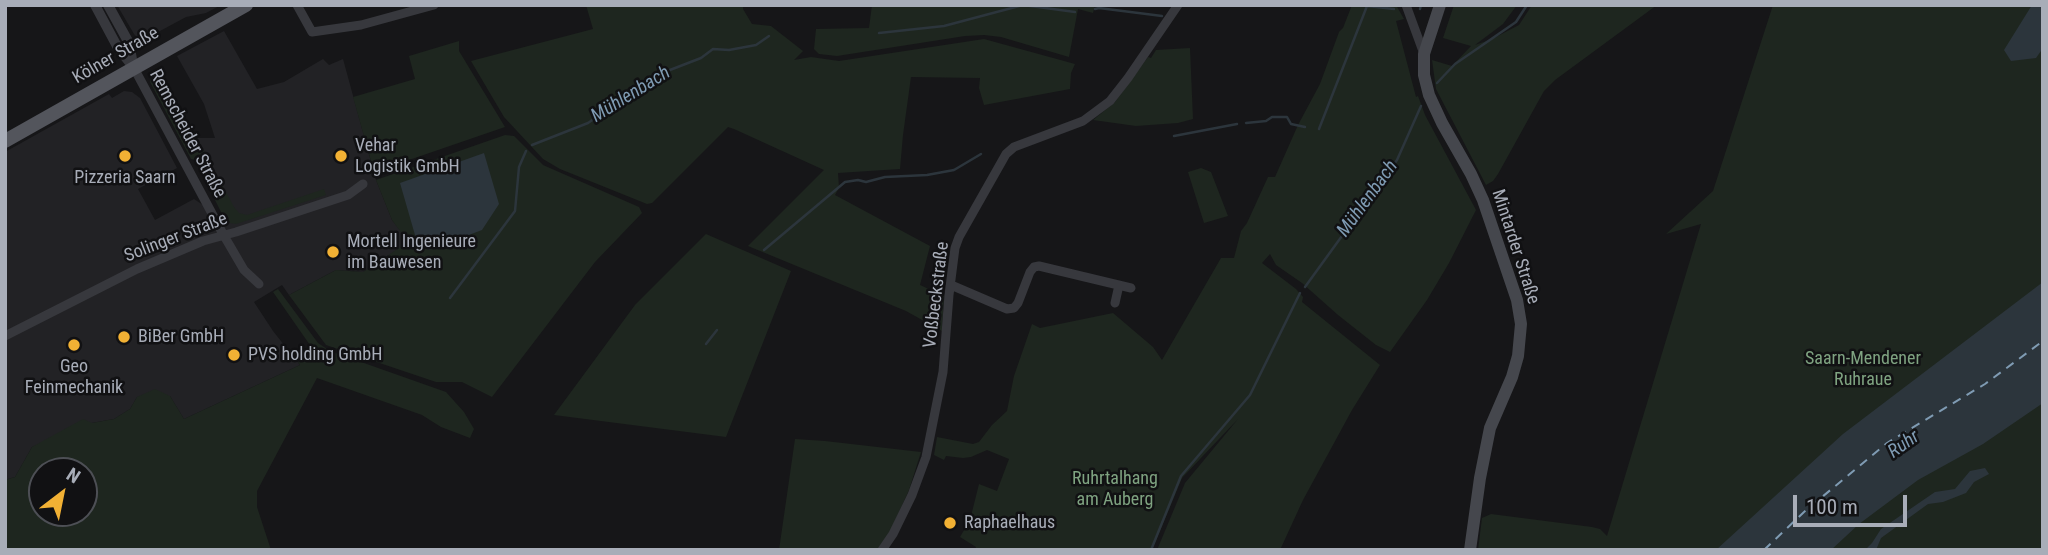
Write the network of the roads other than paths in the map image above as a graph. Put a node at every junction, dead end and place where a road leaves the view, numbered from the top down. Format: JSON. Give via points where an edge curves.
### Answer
{"nodes":[{"id":1,"x":95,"y":5,"type":"edge"},
{"id":2,"x":108,"y":5,"type":"edge"},
{"id":3,"x":246,"y":5,"type":"edge"},
{"id":4,"x":297,"y":5,"type":"edge"},
{"id":5,"x":434,"y":5,"type":"edge"},
{"id":6,"x":1178,"y":5,"type":"edge"},
{"id":7,"x":1406,"y":5,"type":"edge"},
{"id":8,"x":1440,"y":5,"type":"edge"},
{"id":9,"x":1413,"y":22,"type":"junction"},
{"id":10,"x":1430,"y":30,"type":"junction"},
{"id":11,"x":1423,"y":54,"type":"junction"},
{"id":12,"x":134,"y":68,"type":"junction"},
{"id":13,"x":5,"y":141,"type":"edge"},
{"id":14,"x":363,"y":184,"type":"dead end"},
{"id":15,"x":223,"y":234,"type":"junction"},
{"id":16,"x":259,"y":284,"type":"dead end"},
{"id":17,"x":951,"y":285,"type":"junction"},
{"id":18,"x":1119,"y":285,"type":"junction"},
{"id":19,"x":1131,"y":288,"type":"dead end"},
{"id":20,"x":1115,"y":303,"type":"dead end"},
{"id":21,"x":5,"y":336,"type":"edge"},
{"id":22,"x":882,"y":550,"type":"edge"},
{"id":23,"x":1470,"y":550,"type":"edge"}],
"edges":[{"from":1,"to":12,"type":"street"},
{"from":2,"to":12,"type":"street","via":[[129,43]]},
{"from":3,"to":12,"type":"main road","name":"Kölner Straße"},
{"from":4,"to":5,"type":"street","via":[[312,32],[361,25]]},
{"from":6,"to":17,"type":"street","name":"Voßbeckstraße","via":[[1110,101],[1083,121],[1006,154],[959,237]]},
{"from":7,"to":9,"type":"street"},
{"from":8,"to":10,"type":"main road","name":"Mintarder Straße"},
{"from":9,"to":10,"type":"street"},
{"from":9,"to":11,"type":"street"},
{"from":10,"to":11,"type":"main road","name":"Mintarder Straße"},
{"from":11,"to":23,"type":"main road","name":"Mintarder Straße","via":[[1429,95],[1483,200],[1521,324],[1512,377],[1490,428]]},
{"from":12,"to":13,"type":"main road","name":"Kölner Straße"},
{"from":12,"to":15,"type":"street","name":"Remscheider Straße"},
{"from":14,"to":15,"type":"street","name":"Solinger Straße","via":[[340,198]]},
{"from":15,"to":16,"type":"street","name":"Remscheider Straße","via":[[244,270]]},
{"from":15,"to":21,"type":"street","name":"Solinger Straße","via":[[128,273]]},
{"from":17,"to":18,"type":"street","via":[[1007,309],[1018,303],[1030,272],[1039,266]]},
{"from":17,"to":22,"type":"street","name":"Voßbeckstraße","via":[[943,372],[926,457],[912,495]]},
{"from":18,"to":19,"type":"street"},
{"from":18,"to":20,"type":"street"}]}
